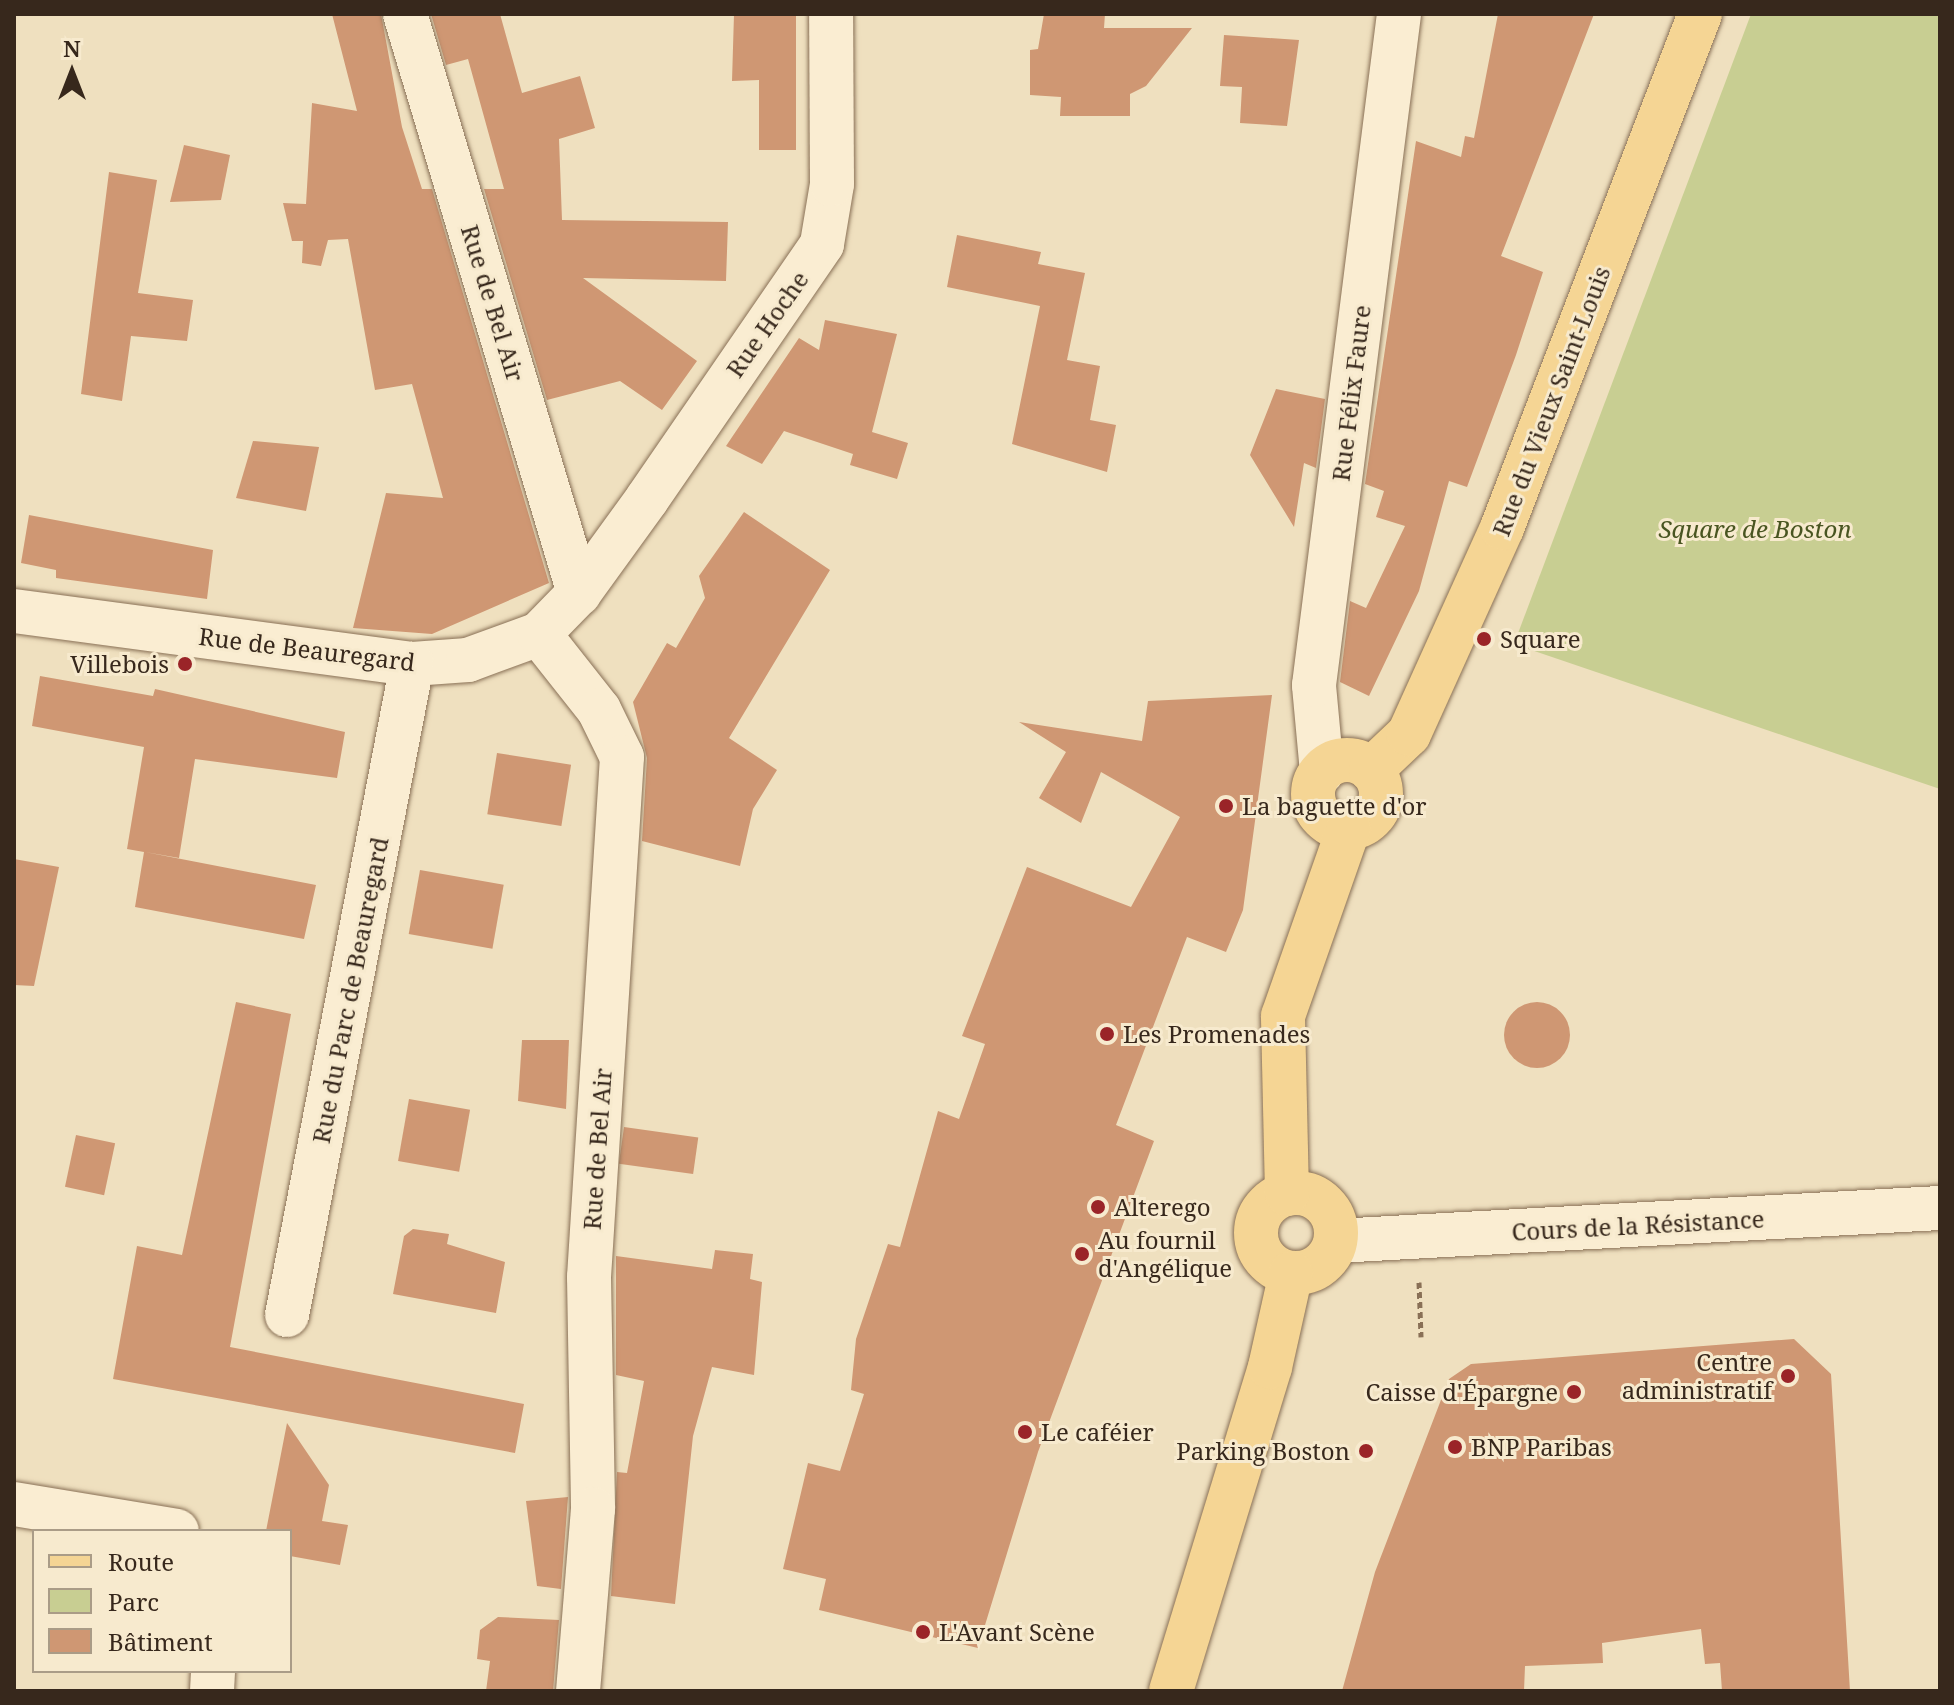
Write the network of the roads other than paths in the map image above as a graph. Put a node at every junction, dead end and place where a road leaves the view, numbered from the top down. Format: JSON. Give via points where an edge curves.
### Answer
{"nodes":[{"id":1,"x":405,"y":14,"type":"edge"},
{"id":2,"x":831,"y":14,"type":"edge"},
{"id":3,"x":1399,"y":14,"type":"edge"},
{"id":4,"x":1700,"y":14,"type":"edge"},
{"id":5,"x":579,"y":593,"type":"junction"},
{"id":6,"x":14,"y":611,"type":"edge"},
{"id":7,"x":539,"y":634,"type":"junction"},
{"id":8,"x":412,"y":664,"type":"junction"},
{"id":9,"x":1371,"y":770,"type":"junction"},
{"id":10,"x":1322,"y":772,"type":"junction"},
{"id":11,"x":1349,"y":828,"type":"junction"},
{"id":12,"x":1287,"y":1194,"type":"junction"},
{"id":13,"x":1940,"y":1208,"type":"edge"},
{"id":14,"x":1336,"y":1241,"type":"junction"},
{"id":15,"x":1291,"y":1273,"type":"junction"},
{"id":16,"x":287,"y":1315,"type":"dead end"},
{"id":17,"x":14,"y":1504,"type":"edge"},
{"id":18,"x":165,"y":1529,"type":"edge"},
{"id":19,"x":578,"y":1691,"type":"edge"},
{"id":20,"x":1171,"y":1691,"type":"edge"}],
"edges":[{"from":1,"to":5,"type":"street","name":"Rue de Bel Air"},
{"from":2,"to":5,"type":"street","name":"Rue Hoche","via":[[832,184],[822,244]]},
{"from":3,"to":10,"type":"street","name":"Rue Félix Faure","via":[[1314,685]]},
{"from":4,"to":9,"type":"main road","name":"Rue du Vieux Saint-Louis","via":[[1502,528],[1409,734]]},
{"from":5,"to":7,"type":"street","name":"Rue de Beauregard"},
{"from":6,"to":8,"type":"street","name":"Rue de Beauregard"},
{"from":7,"to":8,"type":"street","name":"Rue de Beauregard","via":[[468,660]]},
{"from":7,"to":19,"type":"street","name":"Rue de Bel Air","via":[[599,710],[622,757],[589,1277],[593,1509]]},
{"from":8,"to":16,"type":"street","name":"Rue du Parc de Beauregard"},
{"from":9,"to":10,"type":"main road","via":[[1351,761]]},
{"from":9,"to":11,"type":"main road","via":[[1381,801],[1370,820]]},
{"from":10,"to":11,"type":"main road","via":[[1315,804],[1328,822]]},
{"from":11,"to":12,"type":"main road","via":[[1283,1016]]},
{"from":12,"to":14,"type":"main road","via":[[1325,1204]]},
{"from":12,"to":15,"type":"main road","via":[[1266,1206],[1256,1227],[1260,1251]]},
{"from":13,"to":14,"type":"street","name":"Cours de la Résistance"},
{"from":14,"to":15,"type":"main road","via":[[1314,1269]]},
{"from":15,"to":20,"type":"main road","via":[[1270,1367]]},
{"from":17,"to":18,"type":"street"}]}
